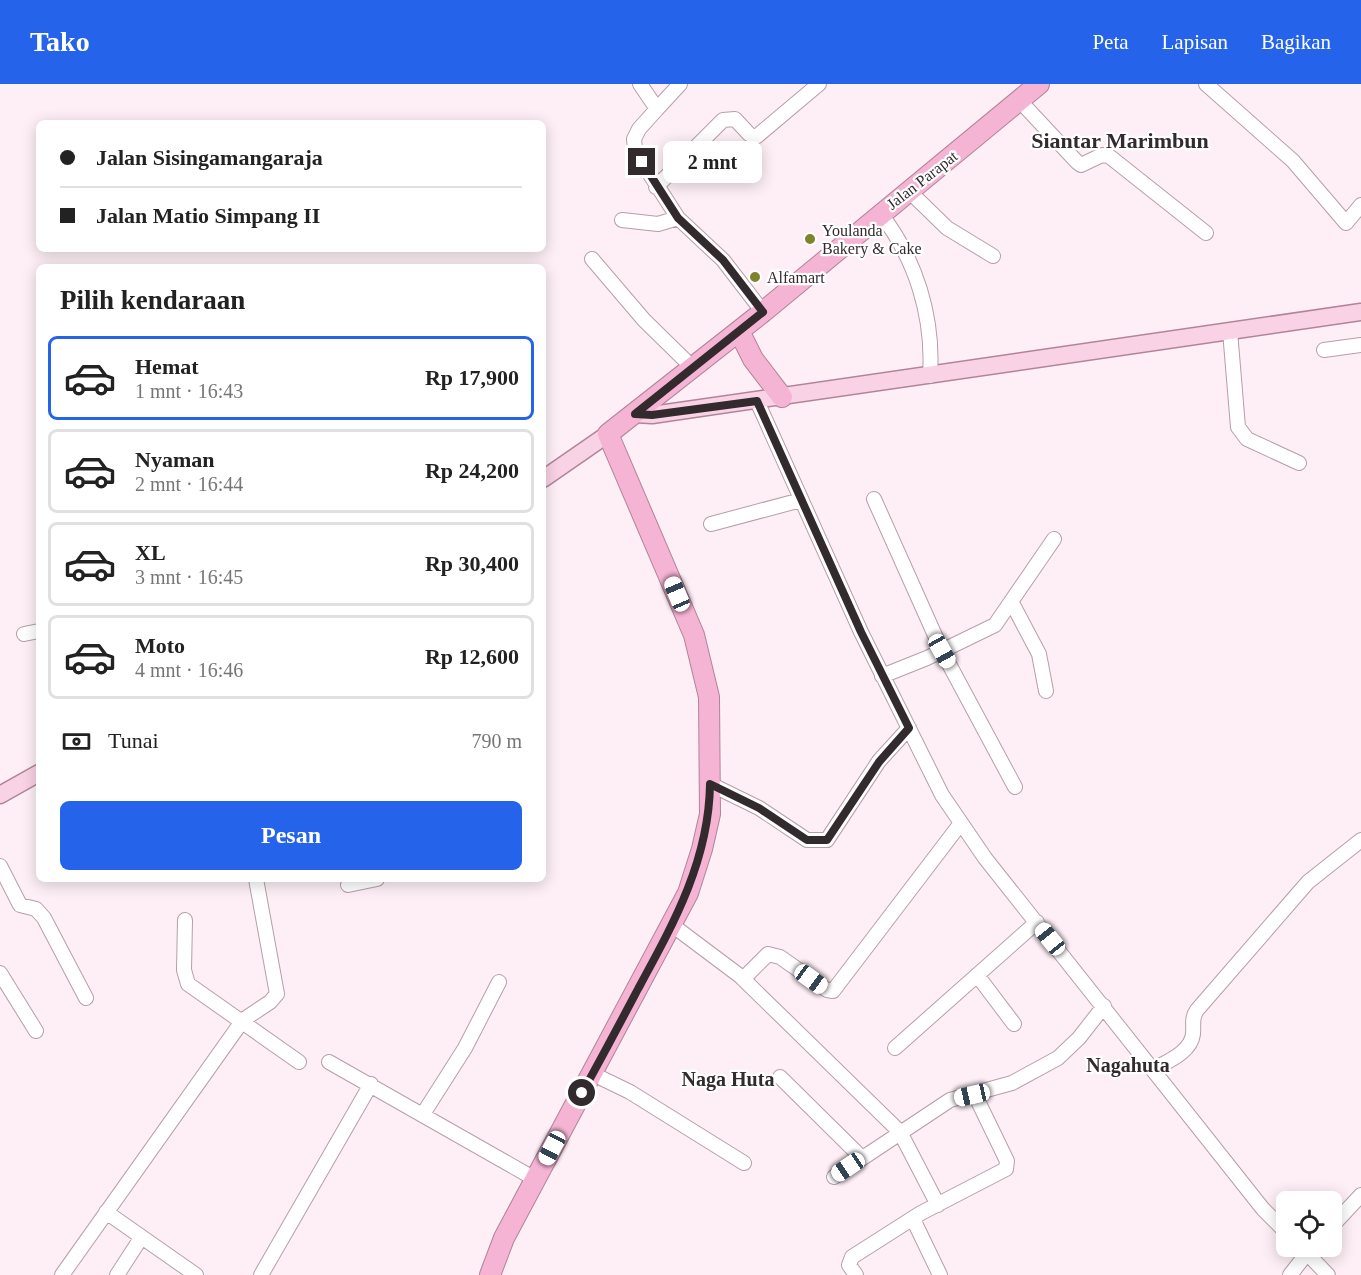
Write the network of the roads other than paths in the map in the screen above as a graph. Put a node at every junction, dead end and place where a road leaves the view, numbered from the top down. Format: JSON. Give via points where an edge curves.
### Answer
{"nodes":[{"id":1,"x":640,"y":84,"type":"edge"},
{"id":2,"x":680,"y":84,"type":"edge"},
{"id":3,"x":819,"y":84,"type":"edge"},
{"id":4,"x":1039,"y":84,"type":"edge"},
{"id":5,"x":1206,"y":84,"type":"edge"},
{"id":6,"x":1019,"y":100,"type":"junction"},
{"id":7,"x":657,"y":109,"type":"junction"},
{"id":8,"x":656,"y":187,"type":"junction"},
{"id":9,"x":909,"y":191,"type":"junction"},
{"id":10,"x":1361,"y":205,"type":"edge"},
{"id":11,"x":880,"y":213,"type":"junction"},
{"id":12,"x":678,"y":218,"type":"junction"},
{"id":13,"x":622,"y":220,"type":"dead end"},
{"id":14,"x":1206,"y":233,"type":"dead end"},
{"id":15,"x":993,"y":256,"type":"dead end"},
{"id":16,"x":592,"y":260,"type":"dead end"},
{"id":17,"x":763,"y":312,"type":"junction"},
{"id":18,"x":1361,"y":312,"type":"edge"},
{"id":19,"x":739,"y":331,"type":"junction"},
{"id":20,"x":1230,"y":331,"type":"junction"},
{"id":21,"x":1361,"y":345,"type":"edge"},
{"id":22,"x":1324,"y":350,"type":"dead end"},
{"id":23,"x":693,"y":368,"type":"junction"},
{"id":24,"x":930,"y":376,"type":"junction"},
{"id":25,"x":782,"y":398,"type":"junction"},
{"id":26,"x":757,"y":401,"type":"junction"},
{"id":27,"x":635,"y":414,"type":"junction"},
{"id":28,"x":608,"y":434,"type":"junction"},
{"id":29,"x":1299,"y":463,"type":"dead end"},
{"id":30,"x":546,"y":477,"type":"edge"},
{"id":31,"x":874,"y":499,"type":"dead end"},
{"id":32,"x":801,"y":500,"type":"junction"},
{"id":33,"x":711,"y":525,"type":"dead end"},
{"id":34,"x":1054,"y":539,"type":"dead end"},
{"id":35,"x":1012,"y":603,"type":"junction"},
{"id":36,"x":36,"y":631,"type":"edge"},
{"id":37,"x":24,"y":634,"type":"dead end"},
{"id":38,"x":942,"y":651,"type":"junction"},
{"id":39,"x":882,"y":676,"type":"junction"},
{"id":40,"x":1046,"y":691,"type":"dead end"},
{"id":41,"x":909,"y":728,"type":"junction"},
{"id":42,"x":36,"y":775,"type":"edge"},
{"id":43,"x":710,"y":784,"type":"junction"},
{"id":44,"x":1015,"y":787,"type":"dead end"},
{"id":45,"x":0,"y":795,"type":"edge"},
{"id":46,"x":961,"y":823,"type":"junction"},
{"id":47,"x":1361,"y":840,"type":"edge"},
{"id":48,"x":0,"y":866,"type":"edge"},
{"id":49,"x":257,"y":882,"type":"edge"},
{"id":50,"x":362,"y":882,"type":"edge"},
{"id":51,"x":348,"y":885,"type":"dead end"},
{"id":52,"x":185,"y":920,"type":"dead end"},
{"id":53,"x":1037,"y":922,"type":"junction"},
{"id":54,"x":672,"y":925,"type":"junction"},
{"id":55,"x":0,"y":973,"type":"edge"},
{"id":56,"x":977,"y":975,"type":"junction"},
{"id":57,"x":743,"y":979,"type":"junction"},
{"id":58,"x":499,"y":982,"type":"dead end"},
{"id":59,"x":86,"y":998,"type":"dead end"},
{"id":60,"x":1104,"y":1006,"type":"junction"},
{"id":61,"x":243,"y":1020,"type":"junction"},
{"id":62,"x":1014,"y":1024,"type":"dead end"},
{"id":63,"x":36,"y":1031,"type":"dead end"},
{"id":64,"x":895,"y":1048,"type":"dead end"},
{"id":65,"x":299,"y":1062,"type":"dead end"},
{"id":66,"x":329,"y":1062,"type":"dead end"},
{"id":67,"x":1154,"y":1069,"type":"junction"},
{"id":68,"x":593,"y":1074,"type":"junction"},
{"id":69,"x":780,"y":1077,"type":"dead end"},
{"id":70,"x":371,"y":1084,"type":"junction"},
{"id":71,"x":975,"y":1095,"type":"junction"},
{"id":72,"x":423,"y":1114,"type":"junction"},
{"id":73,"x":900,"y":1132,"type":"junction"},
{"id":74,"x":862,"y":1158,"type":"junction"},
{"id":75,"x":744,"y":1163,"type":"dead end"},
{"id":76,"x":834,"y":1177,"type":"dead end"},
{"id":77,"x":535,"y":1179,"type":"junction"},
{"id":78,"x":1361,"y":1195,"type":"edge"},
{"id":79,"x":938,"y":1204,"type":"junction"},
{"id":80,"x":106,"y":1212,"type":"junction"},
{"id":81,"x":1342,"y":1215,"type":"edge"},
{"id":82,"x":913,"y":1220,"type":"junction"},
{"id":83,"x":1276,"y":1222,"type":"edge"},
{"id":84,"x":141,"y":1238,"type":"junction"},
{"id":85,"x":1301,"y":1257,"type":"edge"},
{"id":86,"x":1313,"y":1257,"type":"edge"},
{"id":87,"x":62,"y":1275,"type":"edge"},
{"id":88,"x":117,"y":1275,"type":"edge"},
{"id":89,"x":196,"y":1275,"type":"edge"},
{"id":90,"x":261,"y":1275,"type":"edge"},
{"id":91,"x":490,"y":1275,"type":"edge"},
{"id":92,"x":856,"y":1275,"type":"edge"},
{"id":93,"x":940,"y":1275,"type":"edge"},
{"id":94,"x":1290,"y":1275,"type":"edge"},
{"id":95,"x":1328,"y":1275,"type":"edge"}],
"edges":[{"from":1,"to":7,"type":"street"},
{"from":2,"to":7,"type":"street"},
{"from":3,"to":8,"type":"street","via":[[756,137],[735,119],[723,120]]},
{"from":4,"to":6,"type":"highway","name":"Jalan Parapat"},
{"from":5,"to":10,"type":"street","via":[[1305,172],[1346,223]]},
{"from":6,"to":9,"type":"highway","name":"Jalan Parapat"},
{"from":6,"to":14,"type":"street","via":[[1081,165],[1102,155],[1109,156]]},
{"from":7,"to":8,"type":"street","via":[[634,139],[635,149]]},
{"from":8,"to":12,"type":"street"},
{"from":9,"to":11,"type":"highway","name":"Jalan Parapat"},
{"from":9,"to":15,"type":"street","via":[[947,228]]},
{"from":11,"to":17,"type":"highway","name":"Jalan Parapat"},
{"from":11,"to":24,"type":"street","via":[[902,245],[926,309],[931,340]]},
{"from":12,"to":13,"type":"street","via":[[658,224]]},
{"from":12,"to":17,"type":"street","via":[[723,260]]},
{"from":16,"to":23,"type":"street","via":[[644,320]]},
{"from":17,"to":19,"type":"highway","name":"Jalan Parapat"},
{"from":18,"to":20,"type":"main road"},
{"from":19,"to":23,"type":"highway","name":"Jalan Parapat"},
{"from":19,"to":25,"type":"highway","via":[[753,359]]},
{"from":20,"to":24,"type":"main road"},
{"from":20,"to":29,"type":"street","via":[[1238,427],[1247,439]]},
{"from":21,"to":22,"type":"street"},
{"from":23,"to":27,"type":"highway","name":"Jalan Parapat"},
{"from":24,"to":25,"type":"main road"},
{"from":25,"to":26,"type":"main road"},
{"from":26,"to":27,"type":"main road"},
{"from":26,"to":32,"type":"street"},
{"from":27,"to":28,"type":"highway","name":"Jalan Parapat"},
{"from":28,"to":30,"type":"main road"},
{"from":28,"to":43,"type":"highway","via":[[694,634],[709,697]]},
{"from":31,"to":38,"type":"street"},
{"from":32,"to":33,"type":"street"},
{"from":32,"to":39,"type":"street"},
{"from":34,"to":35,"type":"street"},
{"from":35,"to":38,"type":"street","via":[[995,625]]},
{"from":35,"to":40,"type":"street","via":[[1039,654]]},
{"from":36,"to":37,"type":"street"},
{"from":38,"to":39,"type":"street"},
{"from":38,"to":44,"type":"street"},
{"from":39,"to":41,"type":"street"},
{"from":41,"to":43,"type":"street","via":[[879,762],[827,840],[807,840],[759,808]]},
{"from":41,"to":46,"type":"street","via":[[942,795]]},
{"from":42,"to":45,"type":"main road"},
{"from":43,"to":54,"type":"highway","via":[[710,814],[702,849],[688,893]]},
{"from":46,"to":53,"type":"street"},
{"from":46,"to":57,"type":"street","via":[[833,991],[780,957],[768,954]]},
{"from":47,"to":67,"type":"street","via":[[1299,892],[1197,1010],[1188,1045]]},
{"from":48,"to":59,"type":"street","via":[[20,905],[36,909],[44,918]]},
{"from":49,"to":61,"type":"street","via":[[278,990],[270,1002]]},
{"from":50,"to":51,"type":"street"},
{"from":52,"to":61,"type":"street","via":[[185,978],[194,989]]},
{"from":53,"to":56,"type":"street"},
{"from":53,"to":60,"type":"street"},
{"from":54,"to":57,"type":"street"},
{"from":54,"to":68,"type":"highway"},
{"from":55,"to":63,"type":"street"},
{"from":56,"to":62,"type":"street"},
{"from":56,"to":64,"type":"street"},
{"from":57,"to":73,"type":"street"},
{"from":58,"to":72,"type":"street","via":[[465,1048]]},
{"from":60,"to":67,"type":"street"},
{"from":60,"to":71,"type":"street","via":[[1058,1058],[1012,1083]]},
{"from":61,"to":65,"type":"street"},
{"from":61,"to":80,"type":"street"},
{"from":66,"to":70,"type":"street"},
{"from":67,"to":83,"type":"street"},
{"from":68,"to":75,"type":"street","via":[[630,1092]]},
{"from":68,"to":77,"type":"highway"},
{"from":69,"to":74,"type":"street"},
{"from":70,"to":72,"type":"street"},
{"from":70,"to":90,"type":"street"},
{"from":71,"to":73,"type":"street","via":[[950,1100]]},
{"from":71,"to":79,"type":"street","via":[[1007,1166]]},
{"from":72,"to":77,"type":"street"},
{"from":73,"to":74,"type":"street"},
{"from":73,"to":79,"type":"street"},
{"from":74,"to":76,"type":"street"},
{"from":77,"to":91,"type":"highway","via":[[504,1238]]},
{"from":78,"to":81,"type":"street"},
{"from":79,"to":82,"type":"street"},
{"from":80,"to":84,"type":"street"},
{"from":80,"to":87,"type":"street"},
{"from":82,"to":92,"type":"street","via":[[852,1257],[849,1265]]},
{"from":82,"to":93,"type":"street"},
{"from":84,"to":88,"type":"street"},
{"from":84,"to":89,"type":"street"},
{"from":85,"to":94,"type":"street"},
{"from":86,"to":95,"type":"street"}]}
